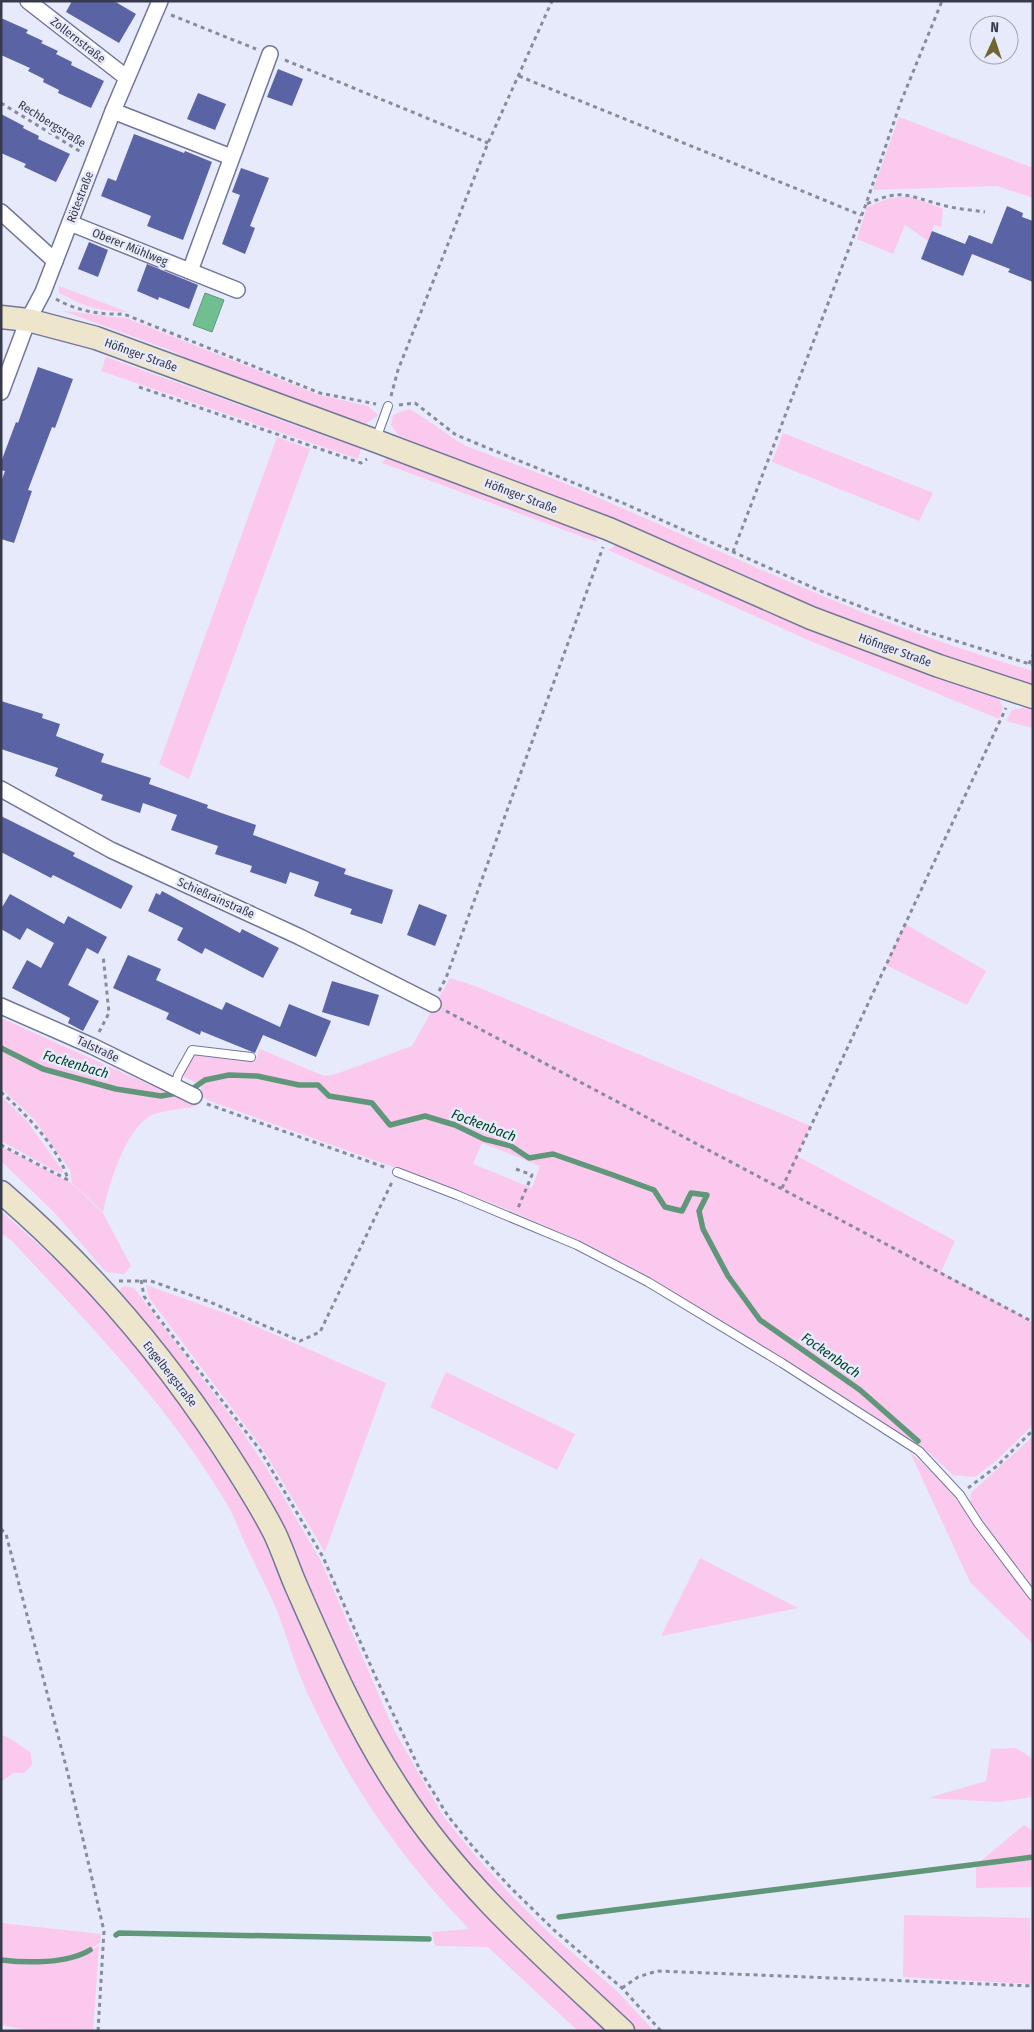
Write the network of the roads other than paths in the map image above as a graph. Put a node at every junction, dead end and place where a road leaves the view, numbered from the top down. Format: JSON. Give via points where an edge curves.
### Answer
{"nodes":[{"id":1,"x":28,"y":1,"type":"edge"},
{"id":2,"x":158,"y":5,"type":"edge"},
{"id":3,"x":270,"y":54,"type":"road end"},
{"id":4,"x":127,"y":78,"type":"junction"},
{"id":5,"x":113,"y":111,"type":"junction"},
{"id":6,"x":230,"y":157,"type":"junction"},
{"id":7,"x":1,"y":212,"type":"edge"},
{"id":8,"x":70,"y":223,"type":"junction"},
{"id":9,"x":55,"y":261,"type":"junction"},
{"id":10,"x":190,"y":271,"type":"junction"},
{"id":11,"x":237,"y":290,"type":"dead end"},
{"id":12,"x":1,"y":317,"type":"edge"},
{"id":13,"x":28,"y":320,"type":"junction"},
{"id":14,"x":1,"y":392,"type":"edge"},
{"id":15,"x":388,"y":406,"type":"road end"},
{"id":16,"x":376,"y":440,"type":"junction"},
{"id":17,"x":1023,"y":694,"type":"edge"},
{"id":18,"x":1,"y":789,"type":"edge"},
{"id":19,"x":433,"y":1004,"type":"road end"},
{"id":20,"x":1,"y":1006,"type":"edge"},
{"id":21,"x":251,"y":1057,"type":"dead end"},
{"id":22,"x":175,"y":1086,"type":"junction"},
{"id":23,"x":194,"y":1096,"type":"road end"},
{"id":24,"x":397,"y":1172,"type":"road end"},
{"id":25,"x":1,"y":1192,"type":"edge"},
{"id":26,"x":1033,"y":1596,"type":"edge"},
{"id":27,"x":623,"y":2031,"type":"edge"}],
"edges":[{"from":1,"to":4,"type":"street","name":"Zollernstraße"},
{"from":2,"to":4,"type":"street","name":"Rötestraße"},
{"from":3,"to":6,"type":"street"},
{"from":4,"to":5,"type":"street","name":"Rötestraße"},
{"from":5,"to":6,"type":"street"},
{"from":5,"to":8,"type":"street","name":"Rötestraße"},
{"from":6,"to":10,"type":"street"},
{"from":7,"to":9,"type":"street"},
{"from":8,"to":9,"type":"street","name":"Rötestraße"},
{"from":8,"to":10,"type":"street","name":"Oberer Mühlweg"},
{"from":9,"to":13,"type":"street","name":"Rötestraße"},
{"from":10,"to":11,"type":"street","name":"Oberer Mühlweg"},
{"from":12,"to":13,"type":"street","name":"Höfinger Straße"},
{"from":13,"to":14,"type":"street","name":"Rötestraße"},
{"from":13,"to":16,"type":"street","name":"Höfinger Straße","via":[[98,339]]},
{"from":15,"to":16,"type":"lane"},
{"from":16,"to":17,"type":"street","name":"Höfinger Straße","via":[[609,529],[811,618]]},
{"from":18,"to":19,"type":"street","name":"Schießrainstraße","via":[[111,850],[300,937]]},
{"from":20,"to":22,"type":"street","name":"Talstraße"},
{"from":21,"to":22,"type":"lane","via":[[192,1050]]},
{"from":22,"to":23,"type":"street","name":"Talstraße"},
{"from":24,"to":26,"type":"lane","via":[[577,1245],[648,1282],[919,1451],[960,1495]]},
{"from":25,"to":27,"type":"street","name":"Engelbergstraße","via":[[46,1231],[98,1285],[164,1363],[206,1420],[275,1534],[372,1746],[445,1855],[482,1896]]}]}
